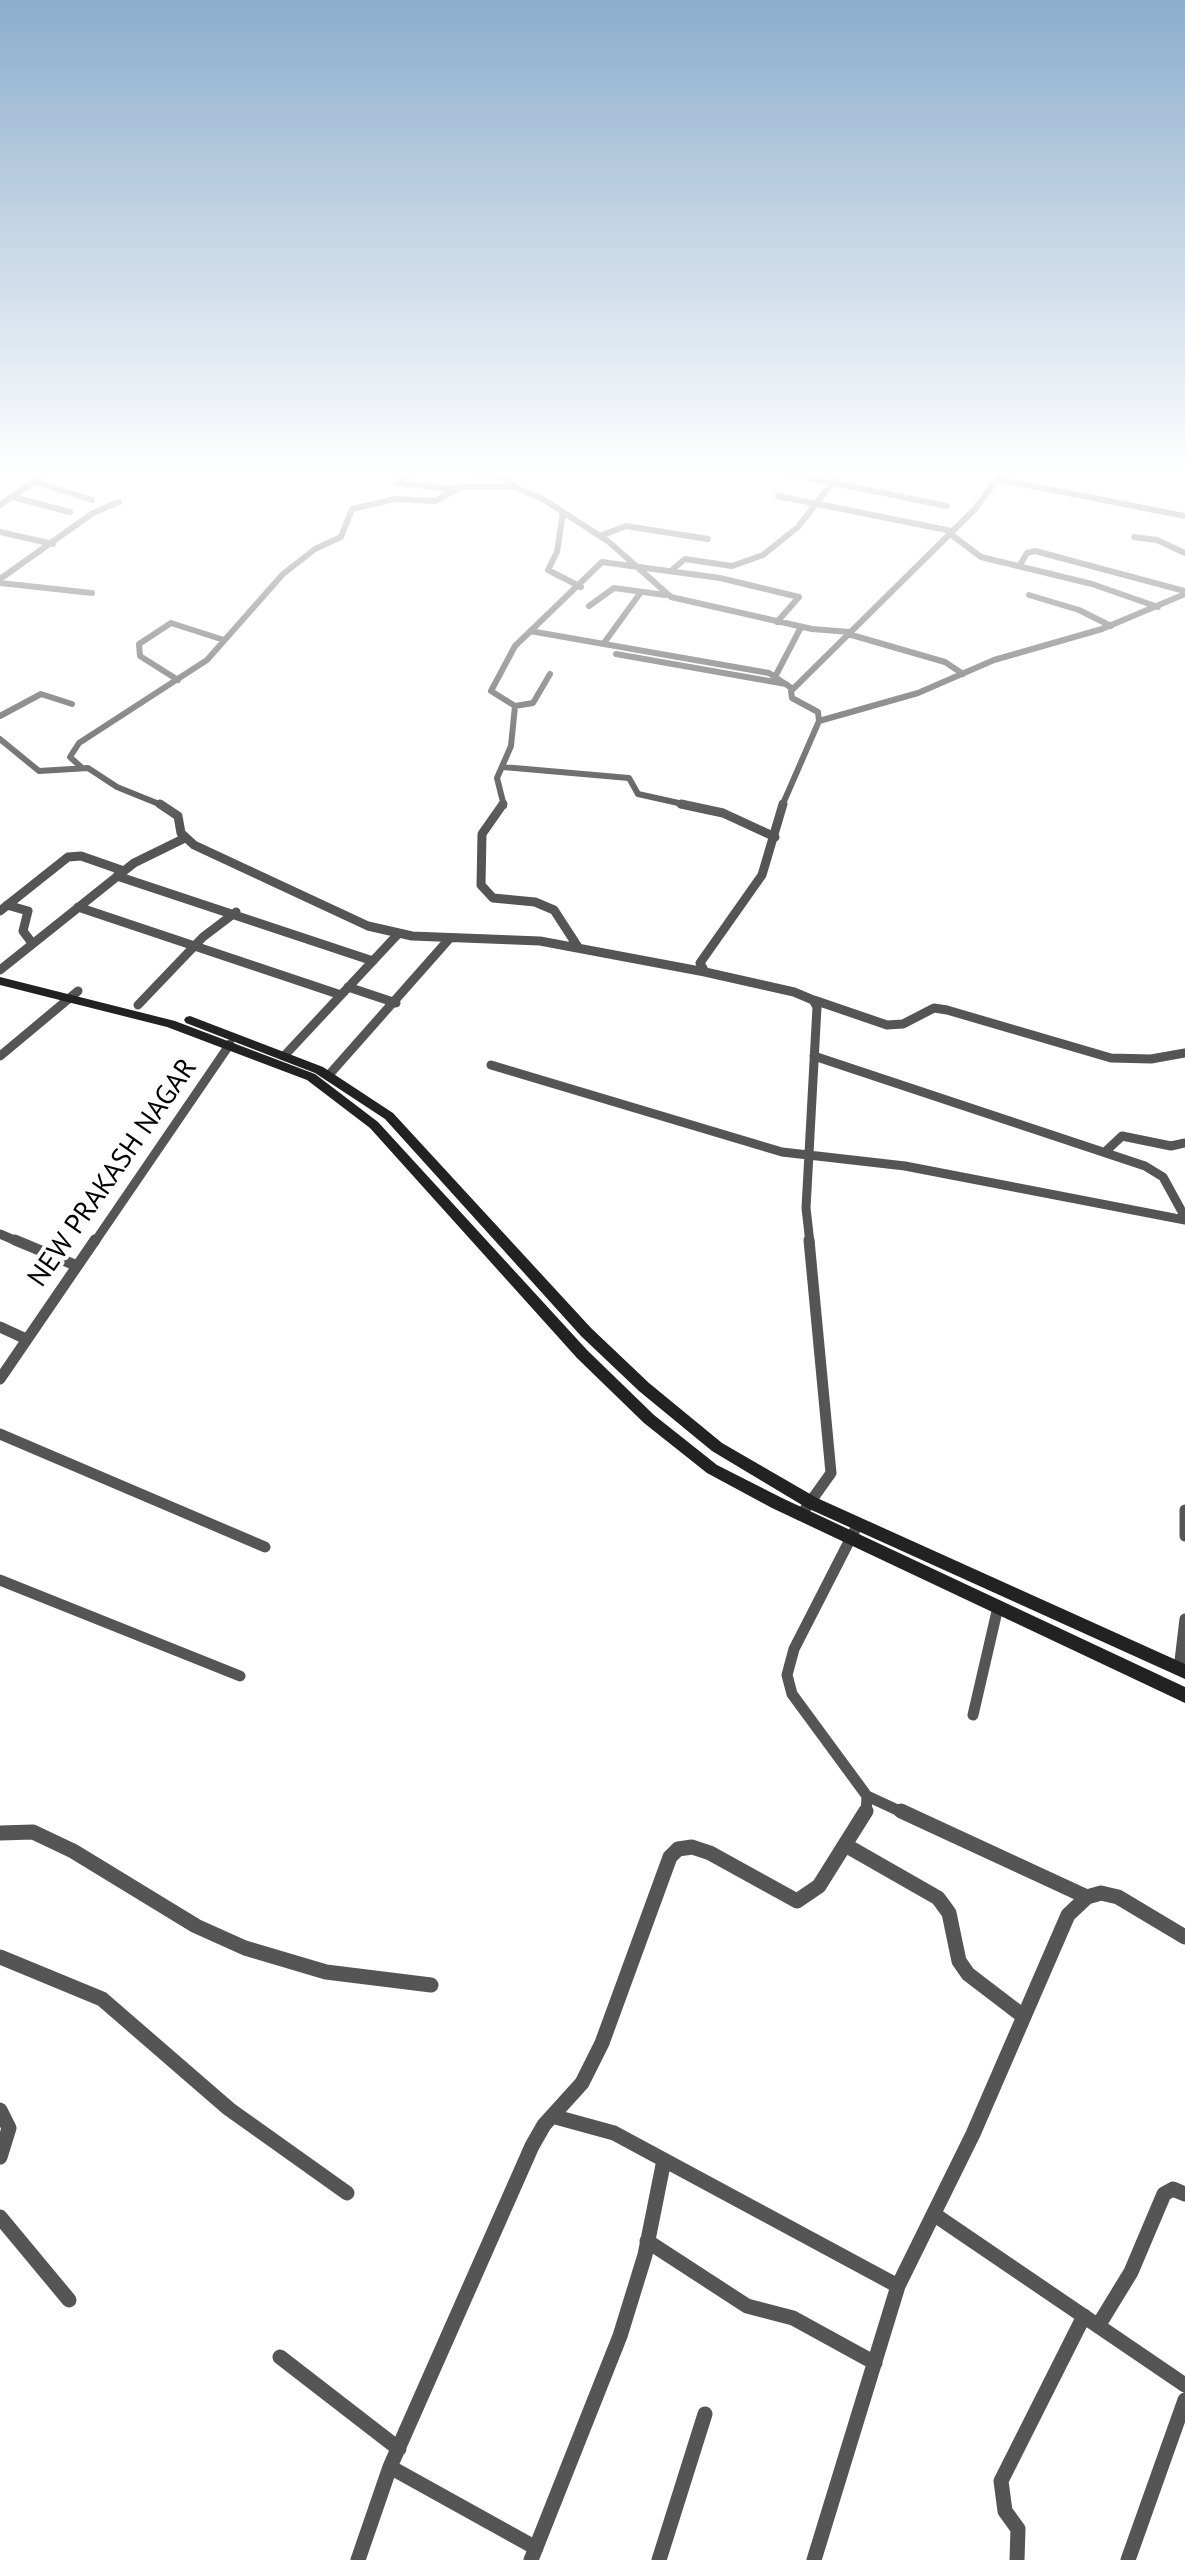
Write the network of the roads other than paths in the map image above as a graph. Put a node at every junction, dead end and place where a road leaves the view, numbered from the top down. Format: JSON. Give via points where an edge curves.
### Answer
{"nodes":[{"id":1,"x":73,"y":590,"type":"edge"},
{"id":2,"x":268,"y":590,"type":"edge"},
{"id":3,"x":577,"y":590,"type":"edge"},
{"id":4,"x":609,"y":590,"type":"edge"},
{"id":5,"x":630,"y":590,"type":"edge"},
{"id":6,"x":663,"y":590,"type":"edge"},
{"id":7,"x":767,"y":590,"type":"edge"},
{"id":8,"x":892,"y":590,"type":"edge"},
{"id":9,"x":1104,"y":590,"type":"edge"},
{"id":10,"x":641,"y":592,"type":"junction"},
{"id":11,"x":1185,"y":592,"type":"edge"},
{"id":12,"x":92,"y":593,"type":"dead end"},
{"id":13,"x":668,"y":595,"type":"junction"},
{"id":14,"x":1029,"y":595,"type":"dead end"},
{"id":15,"x":588,"y":606,"type":"dead end"},
{"id":16,"x":1158,"y":607,"type":"junction"},
{"id":17,"x":776,"y":622,"type":"junction"},
{"id":18,"x":1112,"y":626,"type":"junction"},
{"id":19,"x":801,"y":627,"type":"junction"},
{"id":20,"x":530,"y":631,"type":"junction"},
{"id":21,"x":849,"y":633,"type":"junction"},
{"id":22,"x":224,"y":640,"type":"junction"},
{"id":23,"x":604,"y":643,"type":"junction"},
{"id":24,"x":616,"y":654,"type":"dead end"},
{"id":25,"x":550,"y":674,"type":"dead end"},
{"id":26,"x":963,"y":674,"type":"junction"},
{"id":27,"x":776,"y":675,"type":"junction"},
{"id":28,"x":178,"y":680,"type":"junction"},
{"id":29,"x":790,"y":687,"type":"junction"},
{"id":30,"x":72,"y":704,"type":"dead end"},
{"id":31,"x":515,"y":706,"type":"junction"},
{"id":32,"x":0,"y":716,"type":"edge"},
{"id":33,"x":820,"y":721,"type":"junction"},
{"id":34,"x":0,"y":740,"type":"edge"},
{"id":35,"x":503,"y":767,"type":"junction"},
{"id":36,"x":82,"y":768,"type":"junction"},
{"id":37,"x":775,"y":836,"type":"junction"},
{"id":38,"x":185,"y":838,"type":"junction"},
{"id":39,"x":121,"y":873,"type":"junction"},
{"id":40,"x":78,"y":907,"type":"junction"},
{"id":41,"x":3,"y":908,"type":"edge"},
{"id":42,"x":236,"y":912,"type":"junction"},
{"id":43,"x":398,"y":934,"type":"junction"},
{"id":44,"x":450,"y":938,"type":"junction"},
{"id":45,"x":32,"y":943,"type":"junction"},
{"id":46,"x":196,"y":944,"type":"junction"},
{"id":47,"x":578,"y":947,"type":"junction"},
{"id":48,"x":373,"y":961,"type":"junction"},
{"id":49,"x":0,"y":971,"type":"edge"},
{"id":50,"x":705,"y":972,"type":"junction"},
{"id":51,"x":0,"y":981,"type":"edge"},
{"id":52,"x":345,"y":991,"type":"junction"},
{"id":53,"x":74,"y":994,"type":"junction"},
{"id":54,"x":813,"y":1000,"type":"junction"},
{"id":55,"x":396,"y":1003,"type":"junction"},
{"id":56,"x":138,"y":1006,"type":"junction"},
{"id":57,"x":230,"y":1044,"type":"junction"},
{"id":58,"x":1185,"y":1053,"type":"edge"},
{"id":59,"x":285,"y":1055,"type":"junction"},
{"id":60,"x":0,"y":1056,"type":"edge"},
{"id":61,"x":814,"y":1056,"type":"junction"},
{"id":62,"x":491,"y":1065,"type":"dead end"},
{"id":63,"x":328,"y":1076,"type":"junction"},
{"id":64,"x":1185,"y":1143,"type":"edge"},
{"id":65,"x":1105,"y":1152,"type":"junction"},
{"id":66,"x":808,"y":1154,"type":"junction"},
{"id":67,"x":1185,"y":1219,"type":"edge"},
{"id":68,"x":0,"y":1234,"type":"edge"},
{"id":69,"x":76,"y":1265,"type":"junction"},
{"id":70,"x":0,"y":1327,"type":"edge"},
{"id":71,"x":26,"y":1339,"type":"junction"},
{"id":72,"x":2,"y":1373,"type":"edge"},
{"id":73,"x":0,"y":1434,"type":"edge"},
{"id":74,"x":806,"y":1509,"type":"junction"},
{"id":75,"x":1185,"y":1510,"type":"edge"},
{"id":76,"x":854,"y":1531,"type":"junction"},
{"id":77,"x":1185,"y":1536,"type":"edge"},
{"id":78,"x":265,"y":1547,"type":"dead end"},
{"id":79,"x":0,"y":1580,"type":"edge"},
{"id":80,"x":998,"y":1608,"type":"junction"},
{"id":81,"x":1185,"y":1619,"type":"edge"},
{"id":82,"x":1182,"y":1671,"type":"edge"},
{"id":83,"x":240,"y":1676,"type":"dead end"},
{"id":84,"x":1185,"y":1695,"type":"edge"},
{"id":85,"x":973,"y":1715,"type":"dead end"},
{"id":86,"x":867,"y":1796,"type":"junction"},
{"id":87,"x":0,"y":1833,"type":"edge"},
{"id":88,"x":846,"y":1846,"type":"junction"},
{"id":89,"x":1087,"y":1897,"type":"junction"},
{"id":90,"x":1185,"y":1936,"type":"edge"},
{"id":91,"x":0,"y":1957,"type":"edge"},
{"id":92,"x":431,"y":1985,"type":"dead end"},
{"id":93,"x":1023,"y":2016,"type":"junction"},
{"id":94,"x":0,"y":2110,"type":"edge"},
{"id":95,"x":552,"y":2116,"type":"junction"},
{"id":96,"x":0,"y":2157,"type":"edge"},
{"id":97,"x":664,"y":2160,"type":"junction"},
{"id":98,"x":346,"y":2193,"type":"dead end"},
{"id":99,"x":1185,"y":2194,"type":"edge"},
{"id":100,"x":935,"y":2215,"type":"junction"},
{"id":101,"x":0,"y":2216,"type":"edge"},
{"id":102,"x":647,"y":2241,"type":"junction"},
{"id":103,"x":898,"y":2286,"type":"junction"},
{"id":104,"x":69,"y":2300,"type":"dead end"},
{"id":105,"x":1091,"y":2321,"type":"junction"},
{"id":106,"x":280,"y":2358,"type":"dead end"},
{"id":107,"x":874,"y":2363,"type":"junction"},
{"id":108,"x":1185,"y":2385,"type":"edge"},
{"id":109,"x":1185,"y":2400,"type":"edge"},
{"id":110,"x":704,"y":2414,"type":"dead end"},
{"id":111,"x":399,"y":2449,"type":"junction"},
{"id":112,"x":390,"y":2467,"type":"junction"},
{"id":113,"x":533,"y":2554,"type":"edge"},
{"id":114,"x":358,"y":2560,"type":"edge"},
{"id":115,"x":659,"y":2560,"type":"edge"},
{"id":116,"x":814,"y":2560,"type":"edge"},
{"id":117,"x":1017,"y":2560,"type":"edge"},
{"id":118,"x":1128,"y":2560,"type":"edge"}],
"edges":[{"from":1,"to":12,"type":"street"},
{"from":2,"to":22,"type":"street"},
{"from":3,"to":20,"type":"street"},
{"from":4,"to":15,"type":"street"},
{"from":5,"to":10,"type":"street"},
{"from":6,"to":13,"type":"street"},
{"from":7,"to":17,"type":"street","via":[[800,598]]},
{"from":8,"to":21,"type":"street"},
{"from":9,"to":16,"type":"street"},
{"from":10,"to":13,"type":"street"},
{"from":10,"to":23,"type":"street"},
{"from":11,"to":16,"type":"street"},
{"from":13,"to":17,"type":"street"},
{"from":14,"to":18,"type":"street"},
{"from":16,"to":18,"type":"street"},
{"from":17,"to":19,"type":"street"},
{"from":18,"to":26,"type":"street"},
{"from":19,"to":21,"type":"street"},
{"from":19,"to":27,"type":"street"},
{"from":20,"to":23,"type":"street"},
{"from":20,"to":31,"type":"street","via":[[492,687],[499,700]]},
{"from":21,"to":26,"type":"street","via":[[945,662]]},
{"from":21,"to":29,"type":"street"},
{"from":22,"to":28,"type":"street"},
{"from":22,"to":28,"type":"street","via":[[172,623],[139,644],[140,656]]},
{"from":23,"to":27,"type":"street"},
{"from":24,"to":29,"type":"street"},
{"from":25,"to":31,"type":"street","via":[[533,703]]},
{"from":26,"to":33,"type":"street"},
{"from":27,"to":29,"type":"street"},
{"from":28,"to":36,"type":"street","via":[[80,743],[70,757]]},
{"from":29,"to":33,"type":"street","via":[[792,698],[814,708]]},
{"from":30,"to":32,"type":"street","via":[[41,694]]},
{"from":31,"to":35,"type":"street"},
{"from":33,"to":37,"type":"street","via":[[786,794]]},
{"from":34,"to":36,"type":"street","via":[[40,771]]},
{"from":35,"to":37,"type":"street","via":[[629,778],[638,794],[722,813]]},
{"from":35,"to":47,"type":"street","via":[[497,783],[502,812],[482,834],[482,890],[554,910]]},
{"from":36,"to":38,"type":"street","via":[[170,810],[181,819]]},
{"from":37,"to":50,"type":"street","via":[[752,896],[703,958]]},
{"from":38,"to":39,"type":"street"},
{"from":38,"to":43,"type":"street","via":[[276,887]]},
{"from":39,"to":40,"type":"street"},
{"from":39,"to":41,"type":"street","via":[[81,856],[68,858]]},
{"from":39,"to":42,"type":"street"},
{"from":40,"to":45,"type":"street"},
{"from":40,"to":46,"type":"street"},
{"from":41,"to":45,"type":"street","via":[[28,912],[23,931]]},
{"from":42,"to":46,"type":"street"},
{"from":42,"to":48,"type":"street"},
{"from":43,"to":44,"type":"street"},
{"from":43,"to":48,"type":"street"},
{"from":44,"to":47,"type":"street"},
{"from":44,"to":55,"type":"street"},
{"from":45,"to":49,"type":"street"},
{"from":46,"to":52,"type":"street"},
{"from":46,"to":56,"type":"street"},
{"from":47,"to":50,"type":"street"},
{"from":48,"to":52,"type":"street"},
{"from":49,"to":53,"type":"main road"},
{"from":50,"to":54,"type":"street"},
{"from":51,"to":53,"type":"main road"},
{"from":52,"to":55,"type":"street"},
{"from":52,"to":59,"type":"street"},
{"from":53,"to":56,"type":"main road"},
{"from":53,"to":57,"type":"main road"},
{"from":53,"to":60,"type":"street"},
{"from":54,"to":58,"type":"street","via":[[887,1024],[947,1010],[1111,1058]]},
{"from":54,"to":61,"type":"street"},
{"from":55,"to":63,"type":"street"},
{"from":56,"to":59,"type":"main road"},
{"from":57,"to":69,"type":"street","name":"NEW PRAKASH NAGAR"},
{"from":57,"to":74,"type":"main road","via":[[311,1078],[360,1112],[630,1402],[712,1469]]},
{"from":59,"to":63,"type":"main road"},
{"from":61,"to":65,"type":"street"},
{"from":61,"to":66,"type":"street"},
{"from":62,"to":66,"type":"street","via":[[782,1152]]},
{"from":63,"to":74,"type":"main road","via":[[389,1116],[586,1332],[660,1402]]},
{"from":64,"to":65,"type":"street","via":[[1122,1136]]},
{"from":65,"to":67,"type":"street","via":[[1163,1177]]},
{"from":66,"to":67,"type":"street"},
{"from":66,"to":74,"type":"street","via":[[806,1208],[832,1446],[831,1472]]},
{"from":68,"to":69,"type":"street"},
{"from":69,"to":71,"type":"street","name":"NEW PRAKASH NAGAR"},
{"from":70,"to":71,"type":"street"},
{"from":71,"to":72,"type":"street","name":"NEW PRAKASH NAGAR"},
{"from":73,"to":78,"type":"street"},
{"from":74,"to":76,"type":"main road"},
{"from":75,"to":77,"type":"street"},
{"from":76,"to":80,"type":"main road"},
{"from":76,"to":82,"type":"main road"},
{"from":76,"to":86,"type":"street","via":[[787,1675],[792,1694]]},
{"from":79,"to":83,"type":"street"},
{"from":80,"to":84,"type":"main road"},
{"from":80,"to":85,"type":"street"},
{"from":81,"to":82,"type":"street"},
{"from":86,"to":88,"type":"street","via":[[866,1818]]},
{"from":86,"to":89,"type":"street"},
{"from":87,"to":92,"type":"street","via":[[21,1830],[46,1838],[196,1926],[259,1953],[326,1972]]},
{"from":88,"to":93,"type":"street","via":[[938,1898],[968,1974]]},
{"from":88,"to":95,"type":"street","via":[[819,1886],[797,1901],[710,1853],[678,1849],[670,1856],[602,2043],[582,2084]]},
{"from":89,"to":90,"type":"street","via":[[1118,1897]]},
{"from":89,"to":93,"type":"street","via":[[1068,1915]]},
{"from":91,"to":98,"type":"street","via":[[102,1999],[229,2109]]},
{"from":93,"to":100,"type":"street"},
{"from":94,"to":96,"type":"street","via":[[8,2128]]},
{"from":95,"to":97,"type":"street","via":[[614,2132]]},
{"from":95,"to":111,"type":"street","via":[[532,2146]]},
{"from":97,"to":102,"type":"street"},
{"from":97,"to":103,"type":"street"},
{"from":99,"to":105,"type":"street","via":[[1164,2194],[1131,2272]]},
{"from":100,"to":103,"type":"street"},
{"from":100,"to":105,"type":"street"},
{"from":101,"to":104,"type":"street"},
{"from":102,"to":107,"type":"street","via":[[746,2306],[793,2318]]},
{"from":102,"to":113,"type":"street","via":[[620,2336]]},
{"from":103,"to":107,"type":"street"},
{"from":105,"to":108,"type":"street"},
{"from":105,"to":117,"type":"street","via":[[1002,2481],[1005,2511],[1018,2529]]},
{"from":106,"to":111,"type":"street"},
{"from":107,"to":116,"type":"street"},
{"from":109,"to":118,"type":"street"},
{"from":110,"to":115,"type":"street"},
{"from":111,"to":112,"type":"street"},
{"from":112,"to":113,"type":"street"},
{"from":112,"to":114,"type":"street"}]}
